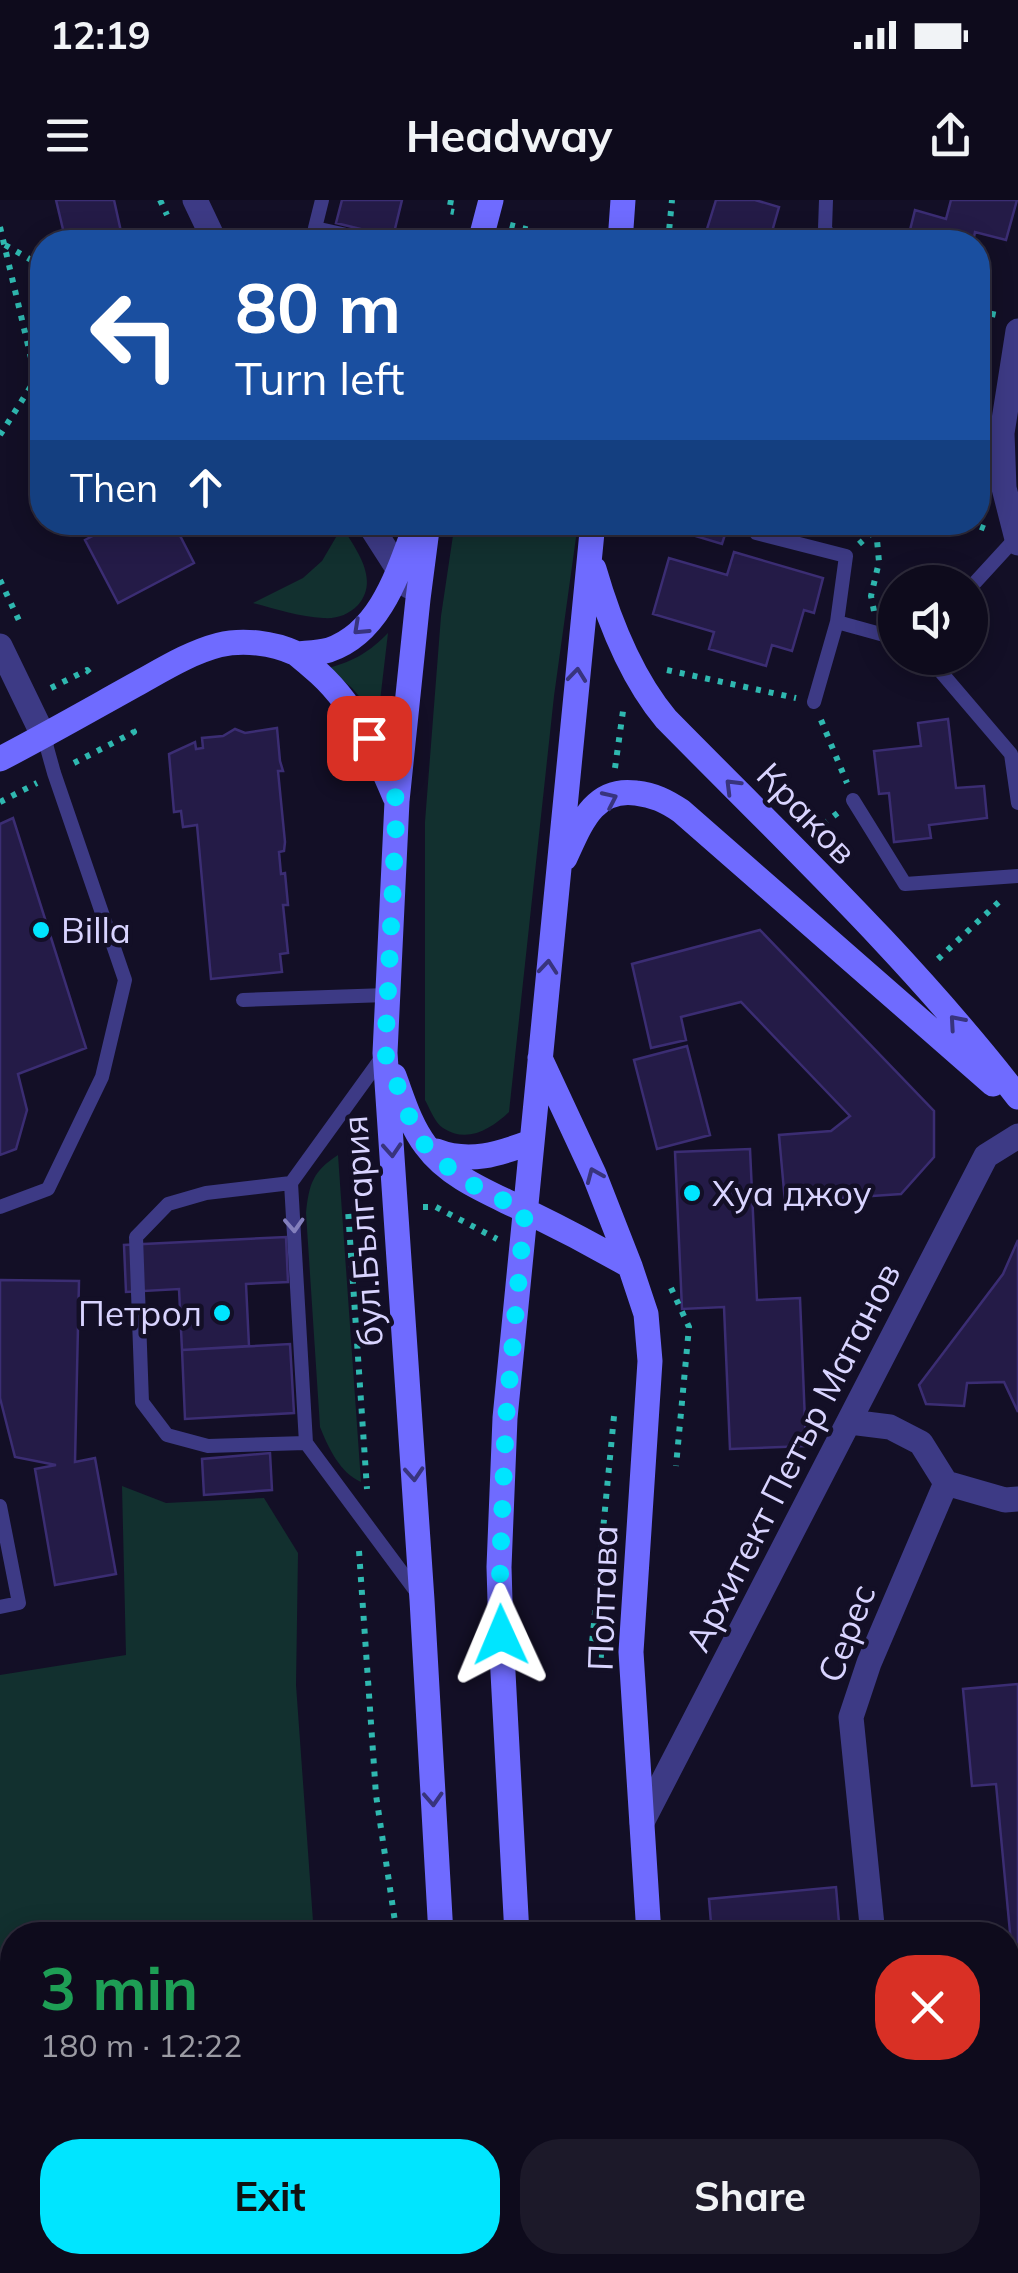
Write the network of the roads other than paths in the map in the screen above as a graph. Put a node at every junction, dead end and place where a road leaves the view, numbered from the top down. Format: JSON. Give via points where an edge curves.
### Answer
{"nodes":[{"id":1,"x":195,"y":200,"type":"edge"},
{"id":2,"x":322,"y":200,"type":"edge"},
{"id":3,"x":492,"y":200,"type":"edge"},
{"id":4,"x":623,"y":200,"type":"edge"},
{"id":5,"x":826,"y":200,"type":"edge"},
{"id":6,"x":210,"y":230,"type":"edge"},
{"id":7,"x":324,"y":230,"type":"edge"},
{"id":8,"x":483,"y":230,"type":"edge"},
{"id":9,"x":621,"y":230,"type":"edge"},
{"id":10,"x":825,"y":230,"type":"edge"},
{"id":11,"x":1018,"y":331,"type":"edge"},
{"id":12,"x":1016,"y":363,"type":"edge"},
{"id":13,"x":376,"y":535,"type":"edge"},
{"id":14,"x":412,"y":535,"type":"edge"},
{"id":15,"x":426,"y":535,"type":"edge"},
{"id":16,"x":592,"y":535,"type":"edge"},
{"id":17,"x":760,"y":535,"type":"edge"},
{"id":18,"x":1017,"y":541,"type":"edge"},
{"id":19,"x":590,"y":552,"type":"junction"},
{"id":20,"x":398,"y":570,"type":"junction"},
{"id":21,"x":988,"y":570,"type":"edge"},
{"id":22,"x":418,"y":599,"type":"junction"},
{"id":23,"x":837,"y":622,"type":"junction"},
{"id":24,"x":878,"y":633,"type":"edge"},
{"id":25,"x":0,"y":646,"type":"edge"},
{"id":26,"x":297,"y":654,"type":"junction"},
{"id":27,"x":944,"y":675,"type":"edge"},
{"id":28,"x":814,"y":702,"type":"road end"},
{"id":29,"x":44,"y":736,"type":"junction"},
{"id":30,"x":0,"y":759,"type":"edge"},
{"id":31,"x":854,"y":800,"type":"road end"},
{"id":32,"x":397,"y":801,"type":"junction"},
{"id":33,"x":1018,"y":803,"type":"edge"},
{"id":34,"x":557,"y":876,"type":"junction"},
{"id":35,"x":1018,"y":876,"type":"edge"},
{"id":36,"x":387,"y":994,"type":"junction"},
{"id":37,"x":243,"y":1000,"type":"dead end"},
{"id":38,"x":385,"y":1053,"type":"junction"},
{"id":39,"x":540,"y":1058,"type":"junction"},
{"id":40,"x":1018,"y":1097,"type":"edge"},
{"id":41,"x":1018,"y":1106,"type":"edge"},
{"id":42,"x":1018,"y":1136,"type":"edge"},
{"id":43,"x":531,"y":1142,"type":"junction"},
{"id":44,"x":426,"y":1147,"type":"junction"},
{"id":45,"x":291,"y":1183,"type":"junction"},
{"id":46,"x":0,"y":1207,"type":"edge"},
{"id":47,"x":525,"y":1210,"type":"junction"},
{"id":48,"x":630,"y":1266,"type":"junction"},
{"id":49,"x":850,"y":1422,"type":"junction"},
{"id":50,"x":306,"y":1443,"type":"junction"},
{"id":51,"x":946,"y":1483,"type":"junction"},
{"id":52,"x":1018,"y":1499,"type":"edge"},
{"id":53,"x":0,"y":1506,"type":"edge"},
{"id":54,"x":422,"y":1600,"type":"junction"},
{"id":55,"x":0,"y":1606,"type":"edge"},
{"id":56,"x":642,"y":1822,"type":"junction"},
{"id":57,"x":440,"y":1922,"type":"edge"},
{"id":58,"x":516,"y":1922,"type":"edge"},
{"id":59,"x":649,"y":1922,"type":"edge"},
{"id":60,"x":872,"y":1922,"type":"edge"}],
"edges":[{"from":1,"to":6,"type":"street"},
{"from":2,"to":7,"type":"lane","via":[[315,228]]},
{"from":3,"to":8,"type":"main road"},
{"from":4,"to":9,"type":"main road"},
{"from":5,"to":10,"type":"lane"},
{"from":11,"to":12,"type":"street"},
{"from":12,"to":18,"type":"street","via":[[1002,433],[1004,488]]},
{"from":13,"to":20,"type":"street"},
{"from":14,"to":20,"type":"main road"},
{"from":15,"to":22,"type":"main road","name":"бул.България"},
{"from":16,"to":19,"type":"main road"},
{"from":17,"to":23,"type":"lane","via":[[846,556]]},
{"from":18,"to":21,"type":"lane"},
{"from":34,"to":19,"type":"main road","one_way":true},
{"from":40,"to":19,"type":"main road","name":"Краков","one_way":true,"via":[[918,978],[649,699],[616,634]]},
{"from":20,"to":22,"type":"street"},
{"from":20,"to":26,"type":"main road","one_way":true,"via":[[385,600],[344,643]]},
{"from":22,"to":32,"type":"main road","name":"бул.България"},
{"from":23,"to":24,"type":"lane"},
{"from":23,"to":28,"type":"lane"},
{"from":25,"to":29,"type":"street"},
{"from":26,"to":29,"type":"main road","via":[[266,644],[220,645]]},
{"from":26,"to":32,"type":"main road","via":[[358,721]]},
{"from":27,"to":33,"type":"lane","via":[[1011,754]]},
{"from":29,"to":30,"type":"main road"},
{"from":29,"to":46,"type":"lane","via":[[125,980],[102,1077],[48,1189]]},
{"from":31,"to":35,"type":"lane","via":[[905,884]]},
{"from":32,"to":36,"type":"main road","name":"бул.България"},
{"from":39,"to":34,"type":"main road","one_way":true},
{"from":34,"to":41,"type":"main road","one_way":true,"via":[[600,801],[628,792],[664,799]]},
{"from":36,"to":37,"type":"lane"},
{"from":36,"to":38,"type":"main road","name":"бул.България"},
{"from":38,"to":44,"type":"main road"},
{"from":38,"to":45,"type":"lane"},
{"from":38,"to":54,"type":"main road","name":"бул.България","one_way":true},
{"from":39,"to":43,"type":"main road"},
{"from":48,"to":39,"type":"main road","name":"Полтава","one_way":true},
{"from":42,"to":49,"type":"street","name":"Архитект Петър Матанов","via":[[986,1156]]},
{"from":43,"to":44,"type":"main road","via":[[469,1158]]},
{"from":43,"to":47,"type":"main road"},
{"from":44,"to":47,"type":"main road","via":[[480,1190]]},
{"from":45,"to":50,"type":"lane","one_way":true},
{"from":45,"to":50,"type":"lane","via":[[168,1204],[136,1238],[142,1402],[166,1436],[208,1446]]},
{"from":47,"to":48,"type":"main road"},
{"from":47,"to":58,"type":"main road","via":[[500,1567]]},
{"from":48,"to":56,"type":"main road","name":"Полтава","via":[[646,1314],[650,1361],[631,1652]]},
{"from":49,"to":51,"type":"street","via":[[890,1427],[921,1443]]},
{"from":49,"to":56,"type":"street","name":"Архитект Петър Матанов"},
{"from":50,"to":54,"type":"lane"},
{"from":51,"to":52,"type":"street"},
{"from":51,"to":60,"type":"street","name":"Серес","via":[[851,1717]]},
{"from":53,"to":55,"type":"lane","via":[[20,1602]]},
{"from":54,"to":57,"type":"main road","name":"бул.България","one_way":true},
{"from":56,"to":59,"type":"main road","name":"Полтава"}]}
